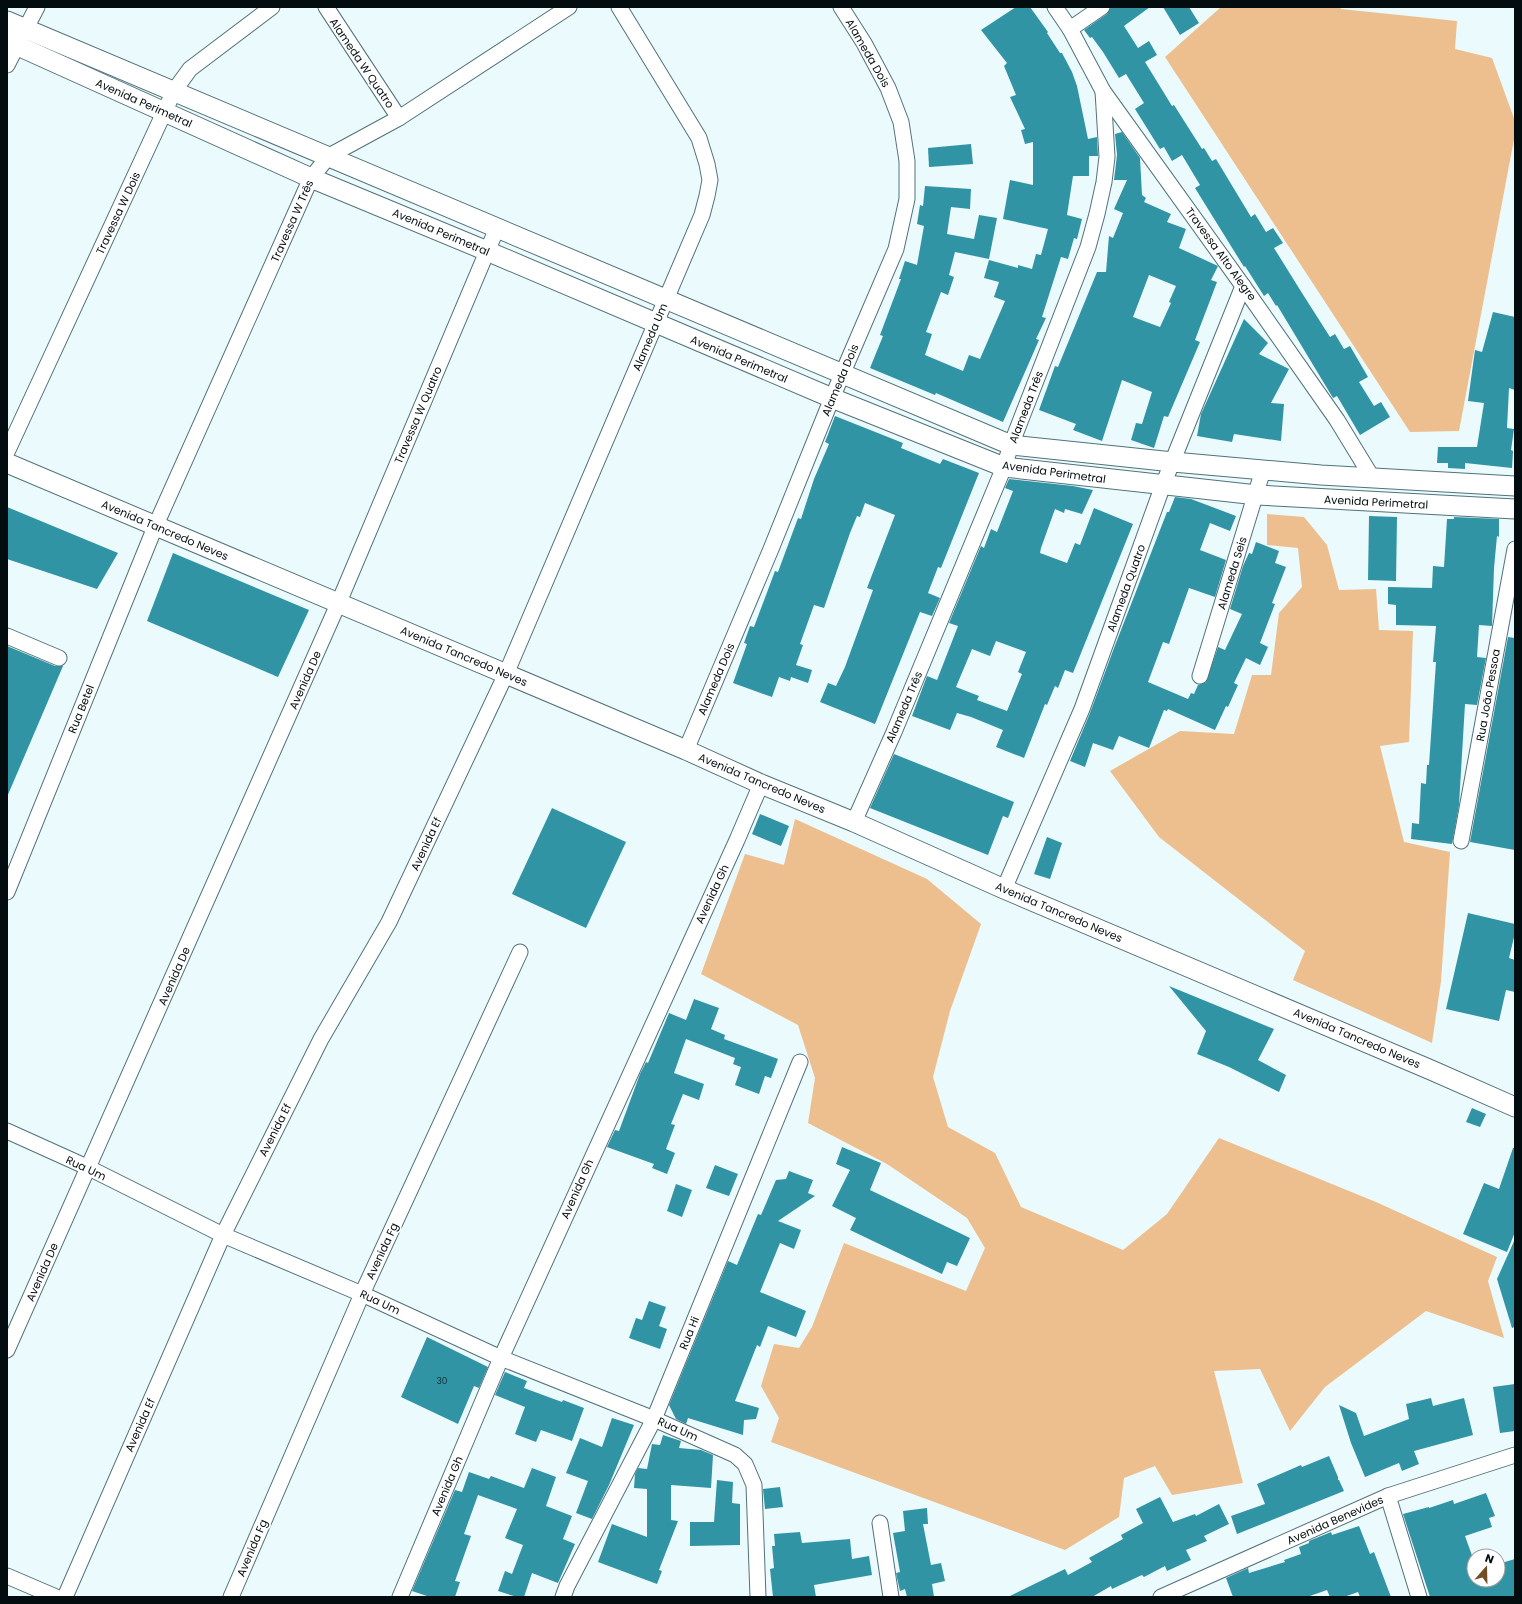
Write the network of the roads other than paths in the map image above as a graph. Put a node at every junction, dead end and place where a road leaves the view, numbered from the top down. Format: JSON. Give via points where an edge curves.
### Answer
{"nodes":[{"id":1,"x":37,"y":7,"type":"edge"},
{"id":2,"x":272,"y":7,"type":"edge"},
{"id":3,"x":326,"y":7,"type":"edge"},
{"id":4,"x":569,"y":7,"type":"edge"},
{"id":5,"x":619,"y":7,"type":"edge"},
{"id":6,"x":841,"y":7,"type":"edge"},
{"id":7,"x":1055,"y":7,"type":"edge"},
{"id":8,"x":1102,"y":7,"type":"edge"},
{"id":9,"x":7,"y":20,"type":"edge"},
{"id":10,"x":1070,"y":30,"type":"junction"},
{"id":11,"x":16,"y":38,"type":"edge"},
{"id":12,"x":7,"y":65,"type":"edge"},
{"id":13,"x":174,"y":91,"type":"junction"},
{"id":14,"x":1103,"y":91,"type":"junction"},
{"id":15,"x":165,"y":112,"type":"junction"},
{"id":16,"x":399,"y":118,"type":"junction"},
{"id":17,"x":329,"y":156,"type":"junction"},
{"id":18,"x":311,"y":178,"type":"junction"},
{"id":19,"x":497,"y":228,"type":"junction"},
{"id":20,"x":487,"y":250,"type":"junction"},
{"id":21,"x":1243,"y":286,"type":"junction"},
{"id":22,"x":666,"y":299,"type":"junction"},
{"id":23,"x":656,"y":323,"type":"junction"},
{"id":24,"x":842,"y":373,"type":"junction"},
{"id":25,"x":832,"y":398,"type":"junction"},
{"id":26,"x":1011,"y":445,"type":"junction"},
{"id":27,"x":7,"y":452,"type":"edge"},
{"id":28,"x":1173,"y":462,"type":"junction"},
{"id":29,"x":7,"y":463,"type":"edge"},
{"id":30,"x":1004,"y":467,"type":"junction"},
{"id":31,"x":1263,"y":470,"type":"junction"},
{"id":32,"x":1322,"y":475,"type":"junction"},
{"id":33,"x":1372,"y":479,"type":"junction"},
{"id":34,"x":1163,"y":485,"type":"junction"},
{"id":35,"x":1515,"y":486,"type":"edge"},
{"id":36,"x":1257,"y":495,"type":"junction"},
{"id":37,"x":1319,"y":498,"type":"junction"},
{"id":38,"x":1515,"y":509,"type":"edge"},
{"id":39,"x":156,"y":527,"type":"junction"},
{"id":40,"x":1515,"y":549,"type":"edge"},
{"id":41,"x":339,"y":602,"type":"junction"},
{"id":42,"x":7,"y":636,"type":"edge"},
{"id":43,"x":59,"y":658,"type":"dead end"},
{"id":44,"x":506,"y":674,"type":"junction"},
{"id":45,"x":1200,"y":676,"type":"dead end"},
{"id":46,"x":686,"y":750,"type":"junction"},
{"id":47,"x":762,"y":784,"type":"junction"},
{"id":48,"x":854,"y":822,"type":"junction"},
{"id":49,"x":1461,"y":841,"type":"dead end"},
{"id":50,"x":1004,"y":889,"type":"junction"},
{"id":51,"x":7,"y":892,"type":"edge"},
{"id":52,"x":520,"y":952,"type":"dead end"},
{"id":53,"x":800,"y":1062,"type":"dead end"},
{"id":54,"x":1515,"y":1107,"type":"edge"},
{"id":55,"x":7,"y":1131,"type":"edge"},
{"id":56,"x":89,"y":1168,"type":"junction"},
{"id":57,"x":223,"y":1235,"type":"junction"},
{"id":58,"x":362,"y":1294,"type":"junction"},
{"id":59,"x":7,"y":1350,"type":"edge"},
{"id":60,"x":500,"y":1358,"type":"junction"},
{"id":61,"x":654,"y":1419,"type":"junction"},
{"id":62,"x":1515,"y":1455,"type":"edge"},
{"id":63,"x":1388,"y":1496,"type":"junction"},
{"id":64,"x":880,"y":1522,"type":"dead end"},
{"id":65,"x":7,"y":1576,"type":"edge"},
{"id":66,"x":56,"y":1597,"type":"edge"},
{"id":67,"x":65,"y":1597,"type":"edge"},
{"id":68,"x":231,"y":1597,"type":"edge"},
{"id":69,"x":400,"y":1597,"type":"edge"},
{"id":70,"x":563,"y":1597,"type":"edge"},
{"id":71,"x":758,"y":1597,"type":"edge"},
{"id":72,"x":891,"y":1597,"type":"edge"},
{"id":73,"x":1160,"y":1597,"type":"edge"},
{"id":74,"x":1419,"y":1597,"type":"edge"}],
"edges":[{"from":1,"to":11,"type":"street"},
{"from":2,"to":13,"type":"street","name":"Travessa W Dois","via":[[190,69]]},
{"from":3,"to":16,"type":"street","name":"Alameda W Quatro"},
{"from":4,"to":16,"type":"street","name":"Travessa W Três"},
{"from":5,"to":22,"type":"street","name":"Alameda Um","via":[[699,138],[710,180],[702,215]]},
{"from":6,"to":24,"type":"street","name":"Alameda Dois","via":[[888,88],[901,122],[907,161],[907,199],[896,249]]},
{"from":7,"to":10,"type":"street"},
{"from":8,"to":10,"type":"street"},
{"from":9,"to":11,"type":"street","name":"Avenida Perimetral"},
{"from":10,"to":14,"type":"street","name":"Travessa Alto Alegre"},
{"from":11,"to":12,"type":"street"},
{"from":11,"to":13,"type":"street","name":"Avenida Perimetral"},
{"from":11,"to":15,"type":"street","name":"Avenida Perimetral"},
{"from":13,"to":15,"type":"street","name":"Travessa W Dois"},
{"from":13,"to":17,"type":"street","name":"Avenida Perimetral"},
{"from":14,"to":21,"type":"street","name":"Travessa Alto Alegre"},
{"from":14,"to":26,"type":"street","name":"Alameda Três","via":[[1107,158],[1097,214],[1088,247]]},
{"from":15,"to":18,"type":"street","name":"Avenida Perimetral"},
{"from":15,"to":27,"type":"street","name":"Travessa W Dois"},
{"from":16,"to":17,"type":"street","name":"Travessa W Três"},
{"from":17,"to":18,"type":"street","name":"Travessa W Três"},
{"from":17,"to":19,"type":"street","name":"Avenida Perimetral"},
{"from":18,"to":20,"type":"street","name":"Avenida Perimetral"},
{"from":18,"to":39,"type":"street","name":"Travessa W Três"},
{"from":19,"to":20,"type":"street","name":"Travessa W Quatro"},
{"from":19,"to":22,"type":"street","name":"Avenida Perimetral"},
{"from":20,"to":23,"type":"street","name":"Avenida Perimetral"},
{"from":20,"to":41,"type":"street","name":"Travessa W Quatro"},
{"from":21,"to":28,"type":"street","name":"Alameda Quatro"},
{"from":21,"to":33,"type":"street","name":"Travessa Alto Alegre","via":[[1338,420]]},
{"from":22,"to":23,"type":"street","name":"Alameda Um"},
{"from":22,"to":24,"type":"street","name":"Avenida Perimetral"},
{"from":23,"to":25,"type":"street","name":"Avenida Perimetral"},
{"from":23,"to":44,"type":"street","name":"Alameda Um"},
{"from":24,"to":25,"type":"street","name":"Alameda Dois"},
{"from":24,"to":26,"type":"street","name":"Avenida Perimetral"},
{"from":25,"to":30,"type":"street","name":"Avenida Perimetral"},
{"from":25,"to":46,"type":"street","name":"Alameda Dois"},
{"from":26,"to":28,"type":"street","name":"Avenida Perimetral"},
{"from":26,"to":30,"type":"street","name":"Alameda Três"},
{"from":28,"to":31,"type":"street","name":"Avenida Perimetral"},
{"from":28,"to":34,"type":"street","name":"Alameda Quatro"},
{"from":29,"to":39,"type":"street","name":"Avenida Tancredo Neves"},
{"from":30,"to":34,"type":"street","name":"Avenida Perimetral"},
{"from":30,"to":48,"type":"street","name":"Alameda Três"},
{"from":31,"to":32,"type":"street","name":"Avenida Perimetral"},
{"from":31,"to":36,"type":"street","name":"Alameda Seis"},
{"from":32,"to":33,"type":"street","name":"Avenida Perimetral"},
{"from":32,"to":37,"type":"street"},
{"from":33,"to":35,"type":"street","name":"Avenida Perimetral"},
{"from":34,"to":36,"type":"street","name":"Avenida Perimetral"},
{"from":34,"to":50,"type":"street","name":"Alameda Quatro","via":[[1082,709]]},
{"from":36,"to":37,"type":"street","name":"Avenida Perimetral"},
{"from":36,"to":45,"type":"street","name":"Alameda Seis"},
{"from":37,"to":38,"type":"street","name":"Avenida Perimetral"},
{"from":39,"to":41,"type":"street","name":"Avenida Tancredo Neves"},
{"from":39,"to":51,"type":"street","name":"Rua Betel"},
{"from":40,"to":49,"type":"street","name":"Rua João Pessoa"},
{"from":41,"to":44,"type":"street","name":"Avenida Tancredo Neves"},
{"from":41,"to":56,"type":"street","name":"Avenida De"},
{"from":42,"to":43,"type":"street"},
{"from":44,"to":46,"type":"street","name":"Avenida Tancredo Neves"},
{"from":44,"to":57,"type":"street","name":"Avenida Ef","via":[[390,922],[321,1039]]},
{"from":46,"to":47,"type":"street","name":"Avenida Tancredo Neves"},
{"from":47,"to":48,"type":"street","name":"Avenida Tancredo Neves"},
{"from":47,"to":60,"type":"street","name":"Avenida Gh"},
{"from":48,"to":50,"type":"street","name":"Avenida Tancredo Neves"},
{"from":50,"to":54,"type":"street","name":"Avenida Tancredo Neves"},
{"from":52,"to":58,"type":"street","name":"Avenida Fg"},
{"from":53,"to":61,"type":"street","name":"Rua Hi"},
{"from":55,"to":56,"type":"street","name":"Rua Um"},
{"from":56,"to":57,"type":"street","name":"Rua Um"},
{"from":56,"to":59,"type":"street","name":"Avenida De"},
{"from":57,"to":58,"type":"street","name":"Rua Um"},
{"from":57,"to":67,"type":"street","name":"Avenida Ef"},
{"from":58,"to":60,"type":"street","name":"Rua Um"},
{"from":58,"to":68,"type":"street","name":"Avenida Fg"},
{"from":60,"to":61,"type":"street","name":"Rua Um"},
{"from":60,"to":69,"type":"street","name":"Avenida Gh"},
{"from":61,"to":70,"type":"street","name":"Rua Hi"},
{"from":61,"to":71,"type":"street","name":"Rua Um","via":[[735,1454],[745,1464],[754,1485]]},
{"from":62,"to":63,"type":"street","name":"Avenida Benevides"},
{"from":63,"to":73,"type":"street","name":"Avenida Benevides"},
{"from":63,"to":74,"type":"street"},
{"from":64,"to":72,"type":"street"},
{"from":65,"to":66,"type":"street"}]}
